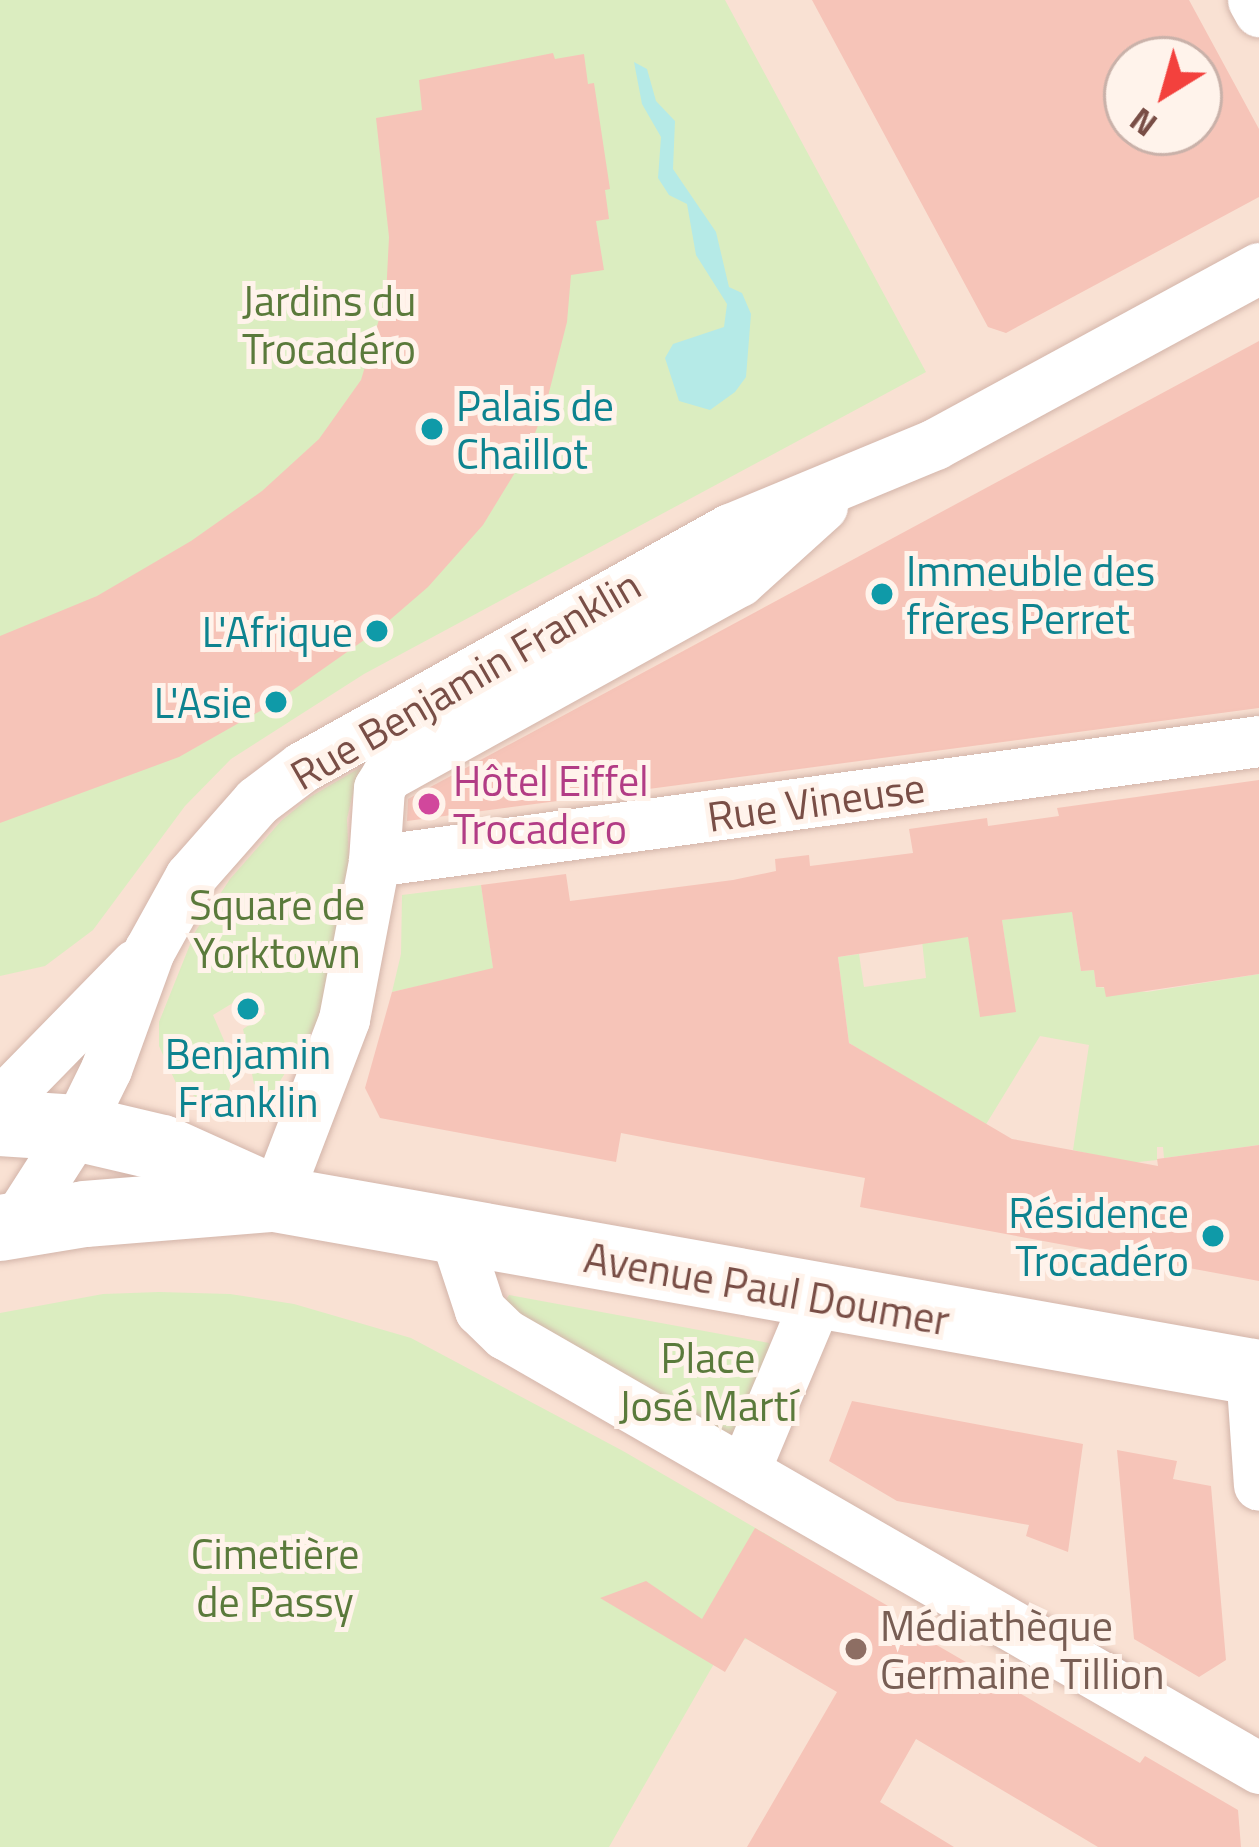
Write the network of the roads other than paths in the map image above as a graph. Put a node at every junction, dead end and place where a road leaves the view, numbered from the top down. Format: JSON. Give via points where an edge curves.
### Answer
{"nodes":[{"id":1,"x":1253,"y":0,"type":"edge"},
{"id":2,"x":1259,"y":11,"type":"edge"},
{"id":3,"x":1259,"y":268,"type":"edge"},
{"id":4,"x":845,"y":485,"type":"junction"},
{"id":5,"x":1259,"y":741,"type":"edge"},
{"id":6,"x":374,"y":861,"type":"junction"},
{"id":7,"x":149,"y":951,"type":"junction"},
{"id":8,"x":0,"y":1103,"type":"edge"},
{"id":9,"x":0,"y":1123,"type":"edge"},
{"id":10,"x":77,"y":1128,"type":"junction"},
{"id":11,"x":275,"y":1198,"type":"junction"},
{"id":12,"x":7,"y":1227,"type":"edge"},
{"id":13,"x":455,"y":1234,"type":"junction"},
{"id":14,"x":817,"y":1297,"type":"junction"},
{"id":15,"x":1255,"y":1372,"type":"edge"},
{"id":16,"x":744,"y":1471,"type":"junction"},
{"id":17,"x":1259,"y":1485,"type":"edge"},
{"id":18,"x":1259,"y":1768,"type":"edge"}],
"edges":[{"from":1,"to":2,"type":"street"},
{"from":3,"to":4,"type":"street","name":"Rue Benjamin Franklin","via":[[990,416]]},
{"from":4,"to":6,"type":"street","name":"Rue Benjamin Franklin","via":[[739,581],[387,776],[379,788]]},
{"from":4,"to":7,"type":"street","name":"Rue Benjamin Franklin","via":[[730,529],[302,766],[219,840]]},
{"from":5,"to":6,"type":"street","name":"Rue Vineuse"},
{"from":6,"to":11,"type":"street","name":"Rue Benjamin Franklin","via":[[344,1019]]},
{"from":7,"to":8,"type":"street","name":"Rue Benjamin Franklin"},
{"from":7,"to":10,"type":"street","name":"Rue Benjamin Franklin"},
{"from":9,"to":10,"type":"main road","name":"Avenue Paul Doumer"},
{"from":10,"to":11,"type":"main road","name":"Avenue Paul Doumer","via":[[162,1148]]},
{"from":10,"to":12,"type":"street","name":"Avenue Paul Doumer"},
{"from":11,"to":12,"type":"main road","name":"Avenue Paul Doumer"},
{"from":11,"to":13,"type":"main road","name":"Avenue Paul Doumer"},
{"from":13,"to":14,"type":"main road","name":"Avenue Paul Doumer"},
{"from":13,"to":16,"type":"street","via":[[480,1310],[505,1334]]},
{"from":14,"to":15,"type":"main road","name":"Avenue Paul Doumer"},
{"from":14,"to":16,"type":"street"},
{"from":15,"to":17,"type":"street"},
{"from":16,"to":18,"type":"street"}]}
